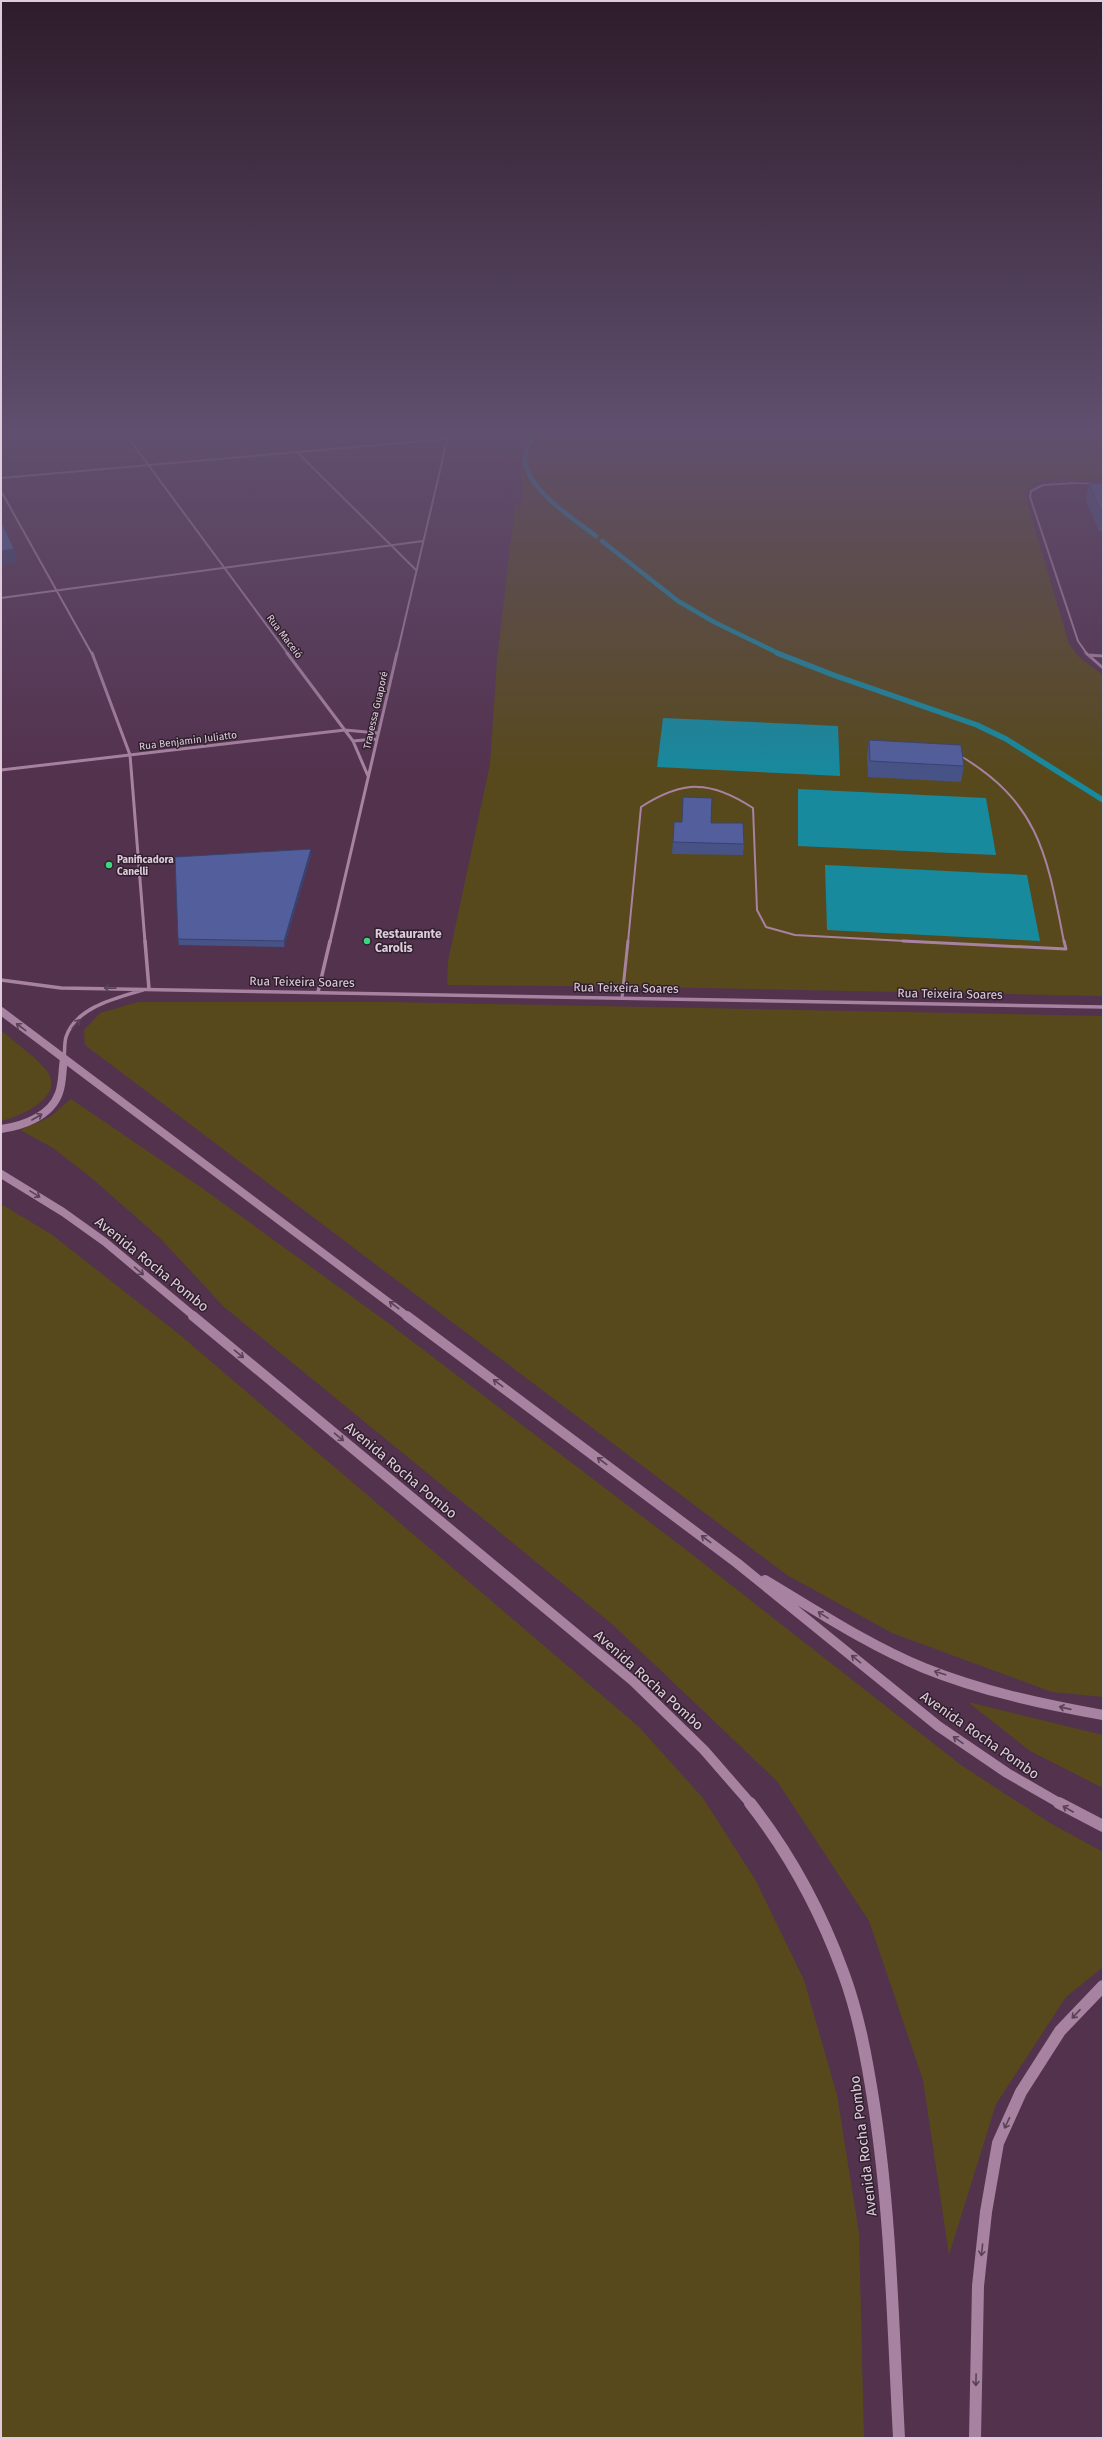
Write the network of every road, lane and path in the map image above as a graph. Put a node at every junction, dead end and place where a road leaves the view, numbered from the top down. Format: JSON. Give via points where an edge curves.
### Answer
{"nodes":[{"id":1,"x":32,"y":546,"type":"edge"},
{"id":2,"x":208,"y":546,"type":"edge"},
{"id":3,"x":392,"y":546,"type":"joint"},
{"id":4,"x":422,"y":546,"type":"edge"},
{"id":5,"x":1046,"y":546,"type":"edge"},
{"id":6,"x":224,"y":568,"type":"junction"},
{"id":7,"x":416,"y":570,"type":"junction"},
{"id":8,"x":57,"y":590,"type":"junction"},
{"id":9,"x":1,"y":598,"type":"edge"},
{"id":10,"x":1088,"y":655,"type":"junction"},
{"id":11,"x":1103,"y":656,"type":"edge"},
{"id":12,"x":1103,"y":668,"type":"edge"},
{"id":13,"x":345,"y":730,"type":"junction"},
{"id":14,"x":377,"y":733,"type":"junction"},
{"id":15,"x":376,"y":739,"type":"junction"},
{"id":16,"x":353,"y":740,"type":"junction"},
{"id":17,"x":954,"y":752,"type":"edge"},
{"id":18,"x":130,"y":755,"type":"junction"},
{"id":19,"x":1,"y":770,"type":"edge"},
{"id":20,"x":368,"y":777,"type":"junction"},
{"id":21,"x":1,"y":980,"type":"edge"},
{"id":22,"x":149,"y":989,"type":"junction"},
{"id":23,"x":318,"y":992,"type":"junction"},
{"id":24,"x":622,"y":998,"type":"junction"},
{"id":25,"x":1103,"y":1007,"type":"edge"},
{"id":26,"x":1,"y":1011,"type":"edge"},
{"id":27,"x":64,"y":1059,"type":"junction"},
{"id":28,"x":1,"y":1130,"type":"edge"},
{"id":29,"x":1,"y":1174,"type":"edge"},
{"id":30,"x":738,"y":1562,"type":"junction"},
{"id":31,"x":1103,"y":1715,"type":"edge"},
{"id":32,"x":1103,"y":1826,"type":"edge"},
{"id":33,"x":1103,"y":1986,"type":"edge"},
{"id":34,"x":899,"y":2438,"type":"edge"},
{"id":35,"x":975,"y":2438,"type":"edge"}],
"edges":[{"from":1,"to":8,"type":"street"},
{"from":2,"to":6,"type":"street","name":"Rua Maceió"},
{"from":3,"to":6,"type":"street"},
{"from":3,"to":7,"type":"street"},
{"from":4,"to":7,"type":"street","name":"Travessa Guaporé"},
{"from":5,"to":10,"type":"street","via":[[1078,640]]},
{"from":6,"to":8,"type":"street"},
{"from":6,"to":13,"type":"street","name":"Rua Maceió"},
{"from":7,"to":14,"type":"street","name":"Travessa Guaporé"},
{"from":8,"to":9,"type":"street"},
{"from":8,"to":18,"type":"street","via":[[100,672]]},
{"from":10,"to":11,"type":"street"},
{"from":10,"to":12,"type":"street"},
{"from":13,"to":14,"type":"street","name":"Rua Benjamin Juliatto"},
{"from":13,"to":16,"type":"street","name":"Rua Maceió"},
{"from":13,"to":18,"type":"street","name":"Rua Benjamin Juliatto"},
{"from":14,"to":15,"type":"street","name":"Travessa Guaporé"},
{"from":15,"to":16,"type":"street"},
{"from":15,"to":20,"type":"street","name":"Travessa Guaporé"},
{"from":16,"to":20,"type":"street","name":"Rua Maceió"},
{"from":17,"to":24,"type":"lane","via":[[982,769],[1007,790],[1031,825],[1047,857],[1066,949],[795,935],[766,927],[757,910],[754,808],[732,794],[696,786],[663,793],[641,807]]},
{"from":18,"to":19,"type":"street","name":"Rua Benjamin Juliatto"},
{"from":18,"to":22,"type":"street"},
{"from":20,"to":23,"type":"street","name":"Travessa Guaporé"},
{"from":22,"to":21,"type":"street","name":"Rua Teixeira Soares","one_way":true,"via":[[61,988]]},
{"from":22,"to":23,"type":"street","name":"Rua Teixeira Soares"},
{"from":27,"to":22,"type":"street","name":"Rua Teixeira Soares","one_way":true,"via":[[66,1036],[77,1021],[97,1005],[116,997]]},
{"from":23,"to":24,"type":"street","name":"Rua Teixeira Soares"},
{"from":24,"to":25,"type":"street","name":"Rua Teixeira Soares"},
{"from":27,"to":26,"type":"main road","name":"Avenida Rocha Pombo","one_way":true},
{"from":28,"to":27,"type":"main road","one_way":true,"via":[[24,1123],[50,1108],[58,1097]]},
{"from":30,"to":27,"type":"main road","name":"Avenida Rocha Pombo","one_way":true},
{"from":29,"to":34,"type":"main road","name":"Avenida Rocha Pombo","one_way":true,"via":[[63,1212],[105,1242],[633,1681],[685,1729],[725,1772],[767,1826],[804,1887],[836,1953],[860,2031],[874,2095],[884,2185]]},
{"from":31,"to":30,"type":"main road","name":"Avenida Rocha Pombo","one_way":true,"via":[[995,1691],[924,1668],[845,1629]]},
{"from":32,"to":30,"type":"main road","name":"Avenida Rocha Pombo","one_way":true,"via":[[1006,1774],[938,1726]]},
{"from":33,"to":35,"type":"main road","one_way":true,"via":[[1060,2031],[1021,2092],[998,2143],[986,2212],[978,2286]]}]}
